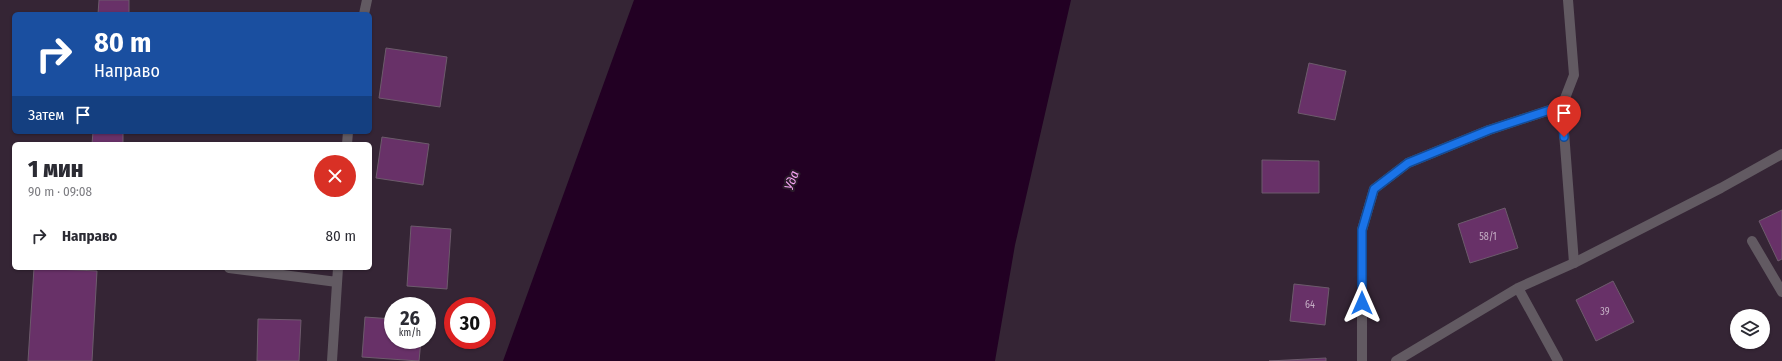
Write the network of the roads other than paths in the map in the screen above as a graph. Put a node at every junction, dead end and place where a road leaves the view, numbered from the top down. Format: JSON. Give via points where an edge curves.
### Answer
{"nodes":[{"id":1,"x":367,"y":0,"type":"edge"},
{"id":2,"x":1568,"y":0,"type":"edge"},
{"id":3,"x":364,"y":12,"type":"edge"},
{"id":4,"x":1562,"y":106,"type":"junction"},
{"id":5,"x":1782,"y":154,"type":"edge"},
{"id":6,"x":1752,"y":241,"type":"dead end"},
{"id":7,"x":1574,"y":263,"type":"junction"},
{"id":8,"x":244,"y":270,"type":"edge"},
{"id":9,"x":338,"y":270,"type":"edge"},
{"id":10,"x":337,"y":282,"type":"junction"},
{"id":11,"x":1518,"y":288,"type":"junction"},
{"id":12,"x":1782,"y":292,"type":"edge"},
{"id":13,"x":332,"y":361,"type":"edge"},
{"id":14,"x":1362,"y":361,"type":"edge"},
{"id":15,"x":1396,"y":361,"type":"edge"},
{"id":16,"x":1558,"y":361,"type":"edge"}],
"edges":[{"from":1,"to":3,"type":"street"},
{"from":2,"to":4,"type":"street","via":[[1574,75]]},
{"from":4,"to":7,"type":"street"},
{"from":4,"to":14,"type":"street","via":[[1489,130],[1408,163],[1374,189],[1362,230]]},
{"from":5,"to":7,"type":"street"},
{"from":6,"to":12,"type":"street"},
{"from":7,"to":11,"type":"street"},
{"from":8,"to":10,"type":"street"},
{"from":9,"to":10,"type":"street"},
{"from":10,"to":13,"type":"street"},
{"from":11,"to":15,"type":"street"},
{"from":11,"to":16,"type":"street"}]}
